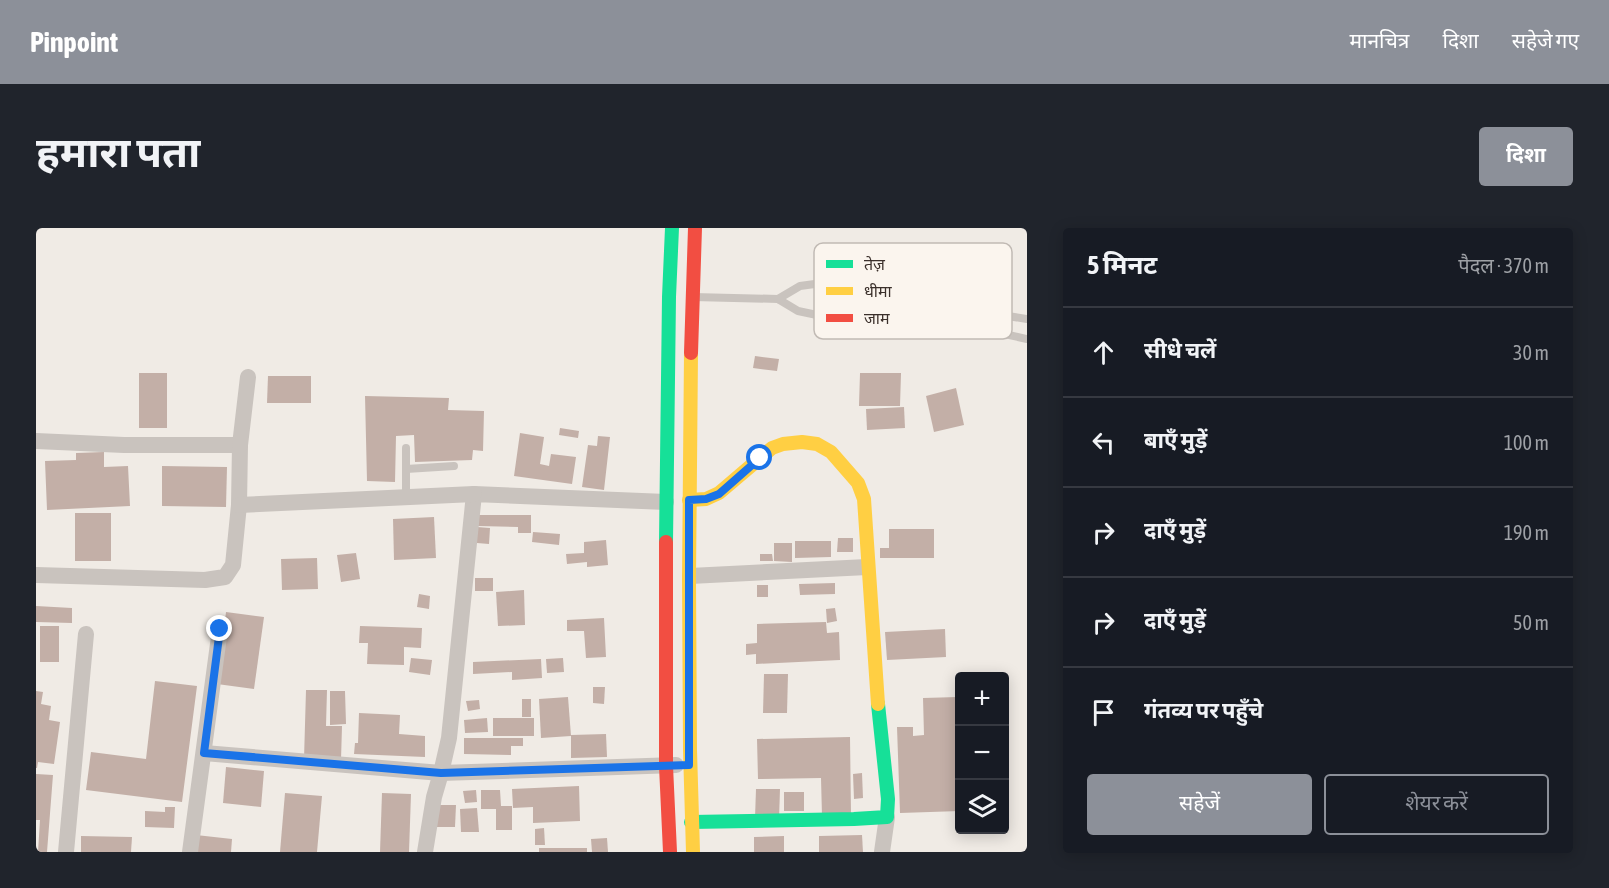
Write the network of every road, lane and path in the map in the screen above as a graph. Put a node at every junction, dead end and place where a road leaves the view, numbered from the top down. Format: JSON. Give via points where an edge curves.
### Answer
{"nodes":[{"id":1,"x":672,"y":228,"type":"edge"},
{"id":2,"x":695,"y":228,"type":"edge"},
{"id":3,"x":814,"y":284,"type":"edge"},
{"id":4,"x":669,"y":297,"type":"junction"},
{"id":5,"x":691,"y":297,"type":"junction"},
{"id":6,"x":778,"y":299,"type":"junction"},
{"id":7,"x":814,"y":314,"type":"edge"},
{"id":8,"x":1012,"y":317,"type":"edge"},
{"id":9,"x":1027,"y":319,"type":"edge"},
{"id":10,"x":1012,"y":336,"type":"edge"},
{"id":11,"x":1027,"y":339,"type":"edge"},
{"id":12,"x":248,"y":378,"type":"dead end"},
{"id":13,"x":36,"y":441,"type":"edge"},
{"id":14,"x":240,"y":445,"type":"junction"},
{"id":15,"x":406,"y":448,"type":"dead end"},
{"id":16,"x":454,"y":466,"type":"dead end"},
{"id":17,"x":406,"y":469,"type":"junction"},
{"id":18,"x":474,"y":494,"type":"junction"},
{"id":19,"x":406,"y":497,"type":"junction"},
{"id":20,"x":689,"y":500,"type":"junction"},
{"id":21,"x":666,"y":502,"type":"junction"},
{"id":22,"x":238,"y":505,"type":"junction"},
{"id":23,"x":867,"y":567,"type":"junction"},
{"id":24,"x":36,"y":575,"type":"edge"},
{"id":25,"x":690,"y":576,"type":"junction"},
{"id":26,"x":220,"y":629,"type":"dead end"},
{"id":27,"x":86,"y":634,"type":"dead end"},
{"id":28,"x":204,"y":753,"type":"junction"},
{"id":29,"x":689,"y":765,"type":"junction"},
{"id":30,"x":666,"y":766,"type":"junction"},
{"id":31,"x":441,"y":773,"type":"junction"},
{"id":32,"x":887,"y":818,"type":"junction"},
{"id":33,"x":691,"y":822,"type":"junction"},
{"id":34,"x":66,"y":852,"type":"edge"},
{"id":35,"x":190,"y":852,"type":"edge"},
{"id":36,"x":425,"y":852,"type":"edge"},
{"id":37,"x":670,"y":852,"type":"edge"},
{"id":38,"x":693,"y":852,"type":"edge"},
{"id":39,"x":882,"y":852,"type":"edge"}],
"edges":[{"from":1,"to":4,"type":"street"},
{"from":2,"to":5,"type":"street"},
{"from":3,"to":6,"type":"lane","via":[[800,286]]},
{"from":4,"to":5,"type":"lane"},
{"from":4,"to":21,"type":"street"},
{"from":5,"to":6,"type":"lane"},
{"from":5,"to":20,"type":"street"},
{"from":6,"to":7,"type":"lane","via":[[798,311]]},
{"from":8,"to":9,"type":"lane"},
{"from":10,"to":11,"type":"lane"},
{"from":12,"to":14,"type":"street"},
{"from":13,"to":14,"type":"street"},
{"from":14,"to":22,"type":"street"},
{"from":15,"to":17,"type":"lane"},
{"from":16,"to":17,"type":"lane"},
{"from":17,"to":19,"type":"lane"},
{"from":18,"to":19,"type":"street"},
{"from":18,"to":21,"type":"street"},
{"from":18,"to":31,"type":"street","via":[[449,738]]},
{"from":19,"to":22,"type":"street"},
{"from":20,"to":23,"type":"street","via":[[719,494],[772,448],[802,442],[817,444],[831,452],[858,483],[864,499]]},
{"from":20,"to":25,"type":"street"},
{"from":21,"to":30,"type":"street"},
{"from":22,"to":24,"type":"street","via":[[233,565],[225,577]]},
{"from":23,"to":25,"type":"street"},
{"from":23,"to":32,"type":"street"},
{"from":25,"to":29,"type":"street"},
{"from":26,"to":28,"type":"street"},
{"from":27,"to":34,"type":"street"},
{"from":28,"to":31,"type":"street"},
{"from":28,"to":35,"type":"street"},
{"from":29,"to":30,"type":"street"},
{"from":29,"to":33,"type":"street"},
{"from":30,"to":31,"type":"street"},
{"from":30,"to":37,"type":"street"},
{"from":31,"to":36,"type":"street"},
{"from":32,"to":33,"type":"street"},
{"from":32,"to":39,"type":"street"},
{"from":33,"to":38,"type":"street"}]}
